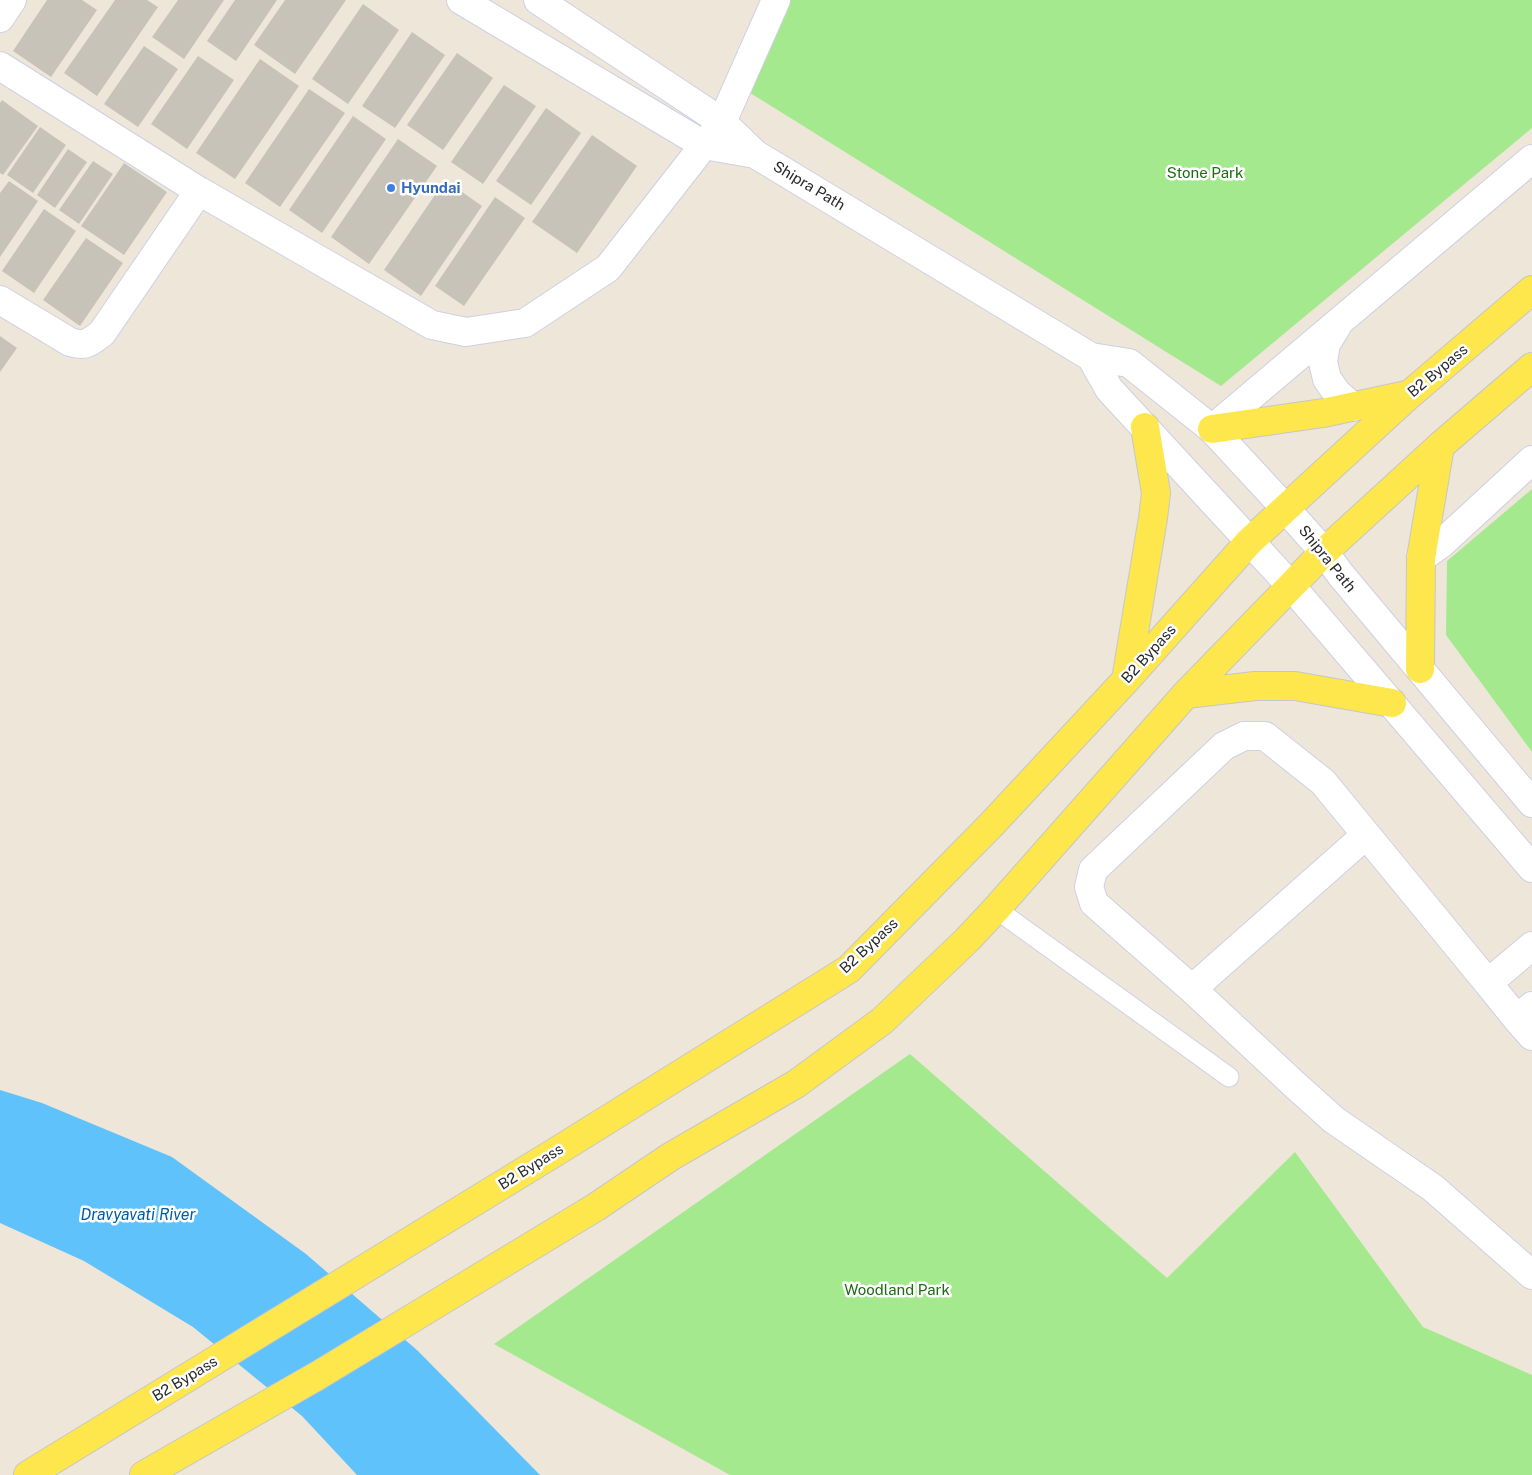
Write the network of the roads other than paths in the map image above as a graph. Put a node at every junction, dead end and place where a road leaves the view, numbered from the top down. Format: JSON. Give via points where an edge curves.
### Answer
{"nodes":[{"id":1,"x":12,"y":0,"type":"edge"},
{"id":2,"x":461,"y":0,"type":"edge"},
{"id":3,"x":538,"y":0,"type":"edge"},
{"id":4,"x":776,"y":0,"type":"edge"},
{"id":5,"x":0,"y":18,"type":"edge"},
{"id":6,"x":0,"y":66,"type":"edge"},
{"id":7,"x":722,"y":122,"type":"junction"},
{"id":8,"x":704,"y":145,"type":"junction"},
{"id":9,"x":755,"y":154,"type":"junction"},
{"id":10,"x":1532,"y":160,"type":"edge"},
{"id":11,"x":199,"y":191,"type":"junction"},
{"id":12,"x":1532,"y":290,"type":"edge"},
{"id":13,"x":0,"y":300,"type":"edge"},
{"id":14,"x":1339,"y":322,"type":"junction"},
{"id":15,"x":1091,"y":357,"type":"junction"},
{"id":16,"x":1532,"y":367,"type":"edge"},
{"id":17,"x":1409,"y":395,"type":"junction"},
{"id":18,"x":1353,"y":407,"type":"junction"},
{"id":19,"x":1145,"y":427,"type":"junction"},
{"id":20,"x":1212,"y":429,"type":"junction"},
{"id":21,"x":1440,"y":446,"type":"junction"},
{"id":22,"x":1532,"y":460,"type":"edge"},
{"id":23,"x":1285,"y":508,"type":"junction"},
{"id":24,"x":1249,"y":542,"type":"junction"},
{"id":25,"x":1324,"y":552,"type":"junction"},
{"id":26,"x":1421,"y":558,"type":"junction"},
{"id":27,"x":1291,"y":586,"type":"junction"},
{"id":28,"x":1420,"y":669,"type":"junction"},
{"id":29,"x":1126,"y":680,"type":"junction"},
{"id":30,"x":1186,"y":694,"type":"junction"},
{"id":31,"x":1392,"y":703,"type":"junction"},
{"id":32,"x":1532,"y":803,"type":"edge"},
{"id":33,"x":1366,"y":835,"type":"junction"},
{"id":34,"x":1532,"y":868,"type":"edge"},
{"id":35,"x":996,"y":909,"type":"junction"},
{"id":36,"x":1532,"y":946,"type":"edge"},
{"id":37,"x":1488,"y":983,"type":"junction"},
{"id":38,"x":1192,"y":990,"type":"junction"},
{"id":39,"x":1527,"y":1020,"type":"edge"},
{"id":40,"x":1229,"y":1076,"type":"dead end"},
{"id":41,"x":1532,"y":1275,"type":"edge"},
{"id":42,"x":28,"y":1475,"type":"edge"},
{"id":43,"x":144,"y":1475,"type":"edge"}],
"edges":[{"from":1,"to":5,"type":"street"},
{"from":2,"to":8,"type":"street"},
{"from":3,"to":7,"type":"street","name":"Shipra Path"},
{"from":4,"to":7,"type":"street"},
{"from":6,"to":11,"type":"street"},
{"from":7,"to":8,"type":"street"},
{"from":7,"to":9,"type":"street","name":"Shipra Path"},
{"from":8,"to":9,"type":"street"},
{"from":8,"to":11,"type":"street","via":[[608,268],[525,323],[466,332],[432,325]]},
{"from":9,"to":15,"type":"street","name":"Shipra Path"},
{"from":10,"to":14,"type":"street"},
{"from":11,"to":13,"type":"street","via":[[102,333],[92,341],[81,345],[70,342]]},
{"from":12,"to":17,"type":"main road","name":"B2 Bypass"},
{"from":14,"to":18,"type":"street","via":[[1326,344],[1324,362],[1327,379]]},
{"from":14,"to":20,"type":"street"},
{"from":15,"to":19,"type":"street","via":[[1109,390]]},
{"from":15,"to":20,"type":"street","name":"Shipra Path","via":[[1129,363]]},
{"from":16,"to":21,"type":"main road"},
{"from":17,"to":18,"type":"main road"},
{"from":17,"to":23,"type":"main road","name":"B2 Bypass"},
{"from":18,"to":20,"type":"main road"},
{"from":19,"to":24,"type":"street"},
{"from":19,"to":29,"type":"main road","via":[[1156,493]]},
{"from":20,"to":23,"type":"street","name":"Shipra Path"},
{"from":21,"to":25,"type":"main road"},
{"from":21,"to":26,"type":"main road"},
{"from":22,"to":26,"type":"street","via":[[1442,543]]},
{"from":23,"to":24,"type":"main road","name":"B2 Bypass"},
{"from":23,"to":25,"type":"street","name":"Shipra Path"},
{"from":24,"to":27,"type":"street"},
{"from":24,"to":29,"type":"main road","name":"B2 Bypass"},
{"from":25,"to":27,"type":"main road"},
{"from":25,"to":28,"type":"street","name":"Shipra Path"},
{"from":26,"to":28,"type":"main road"},
{"from":27,"to":30,"type":"main road"},
{"from":27,"to":31,"type":"street"},
{"from":28,"to":32,"type":"street","name":"Shipra Path"},
{"from":29,"to":42,"type":"main road","name":"B2 Bypass","via":[[992,824],[849,969]]},
{"from":30,"to":31,"type":"main road","via":[[1255,686],[1295,686]]},
{"from":30,"to":35,"type":"main road"},
{"from":31,"to":34,"type":"street"},
{"from":33,"to":37,"type":"street"},
{"from":33,"to":38,"type":"street"},
{"from":33,"to":38,"type":"street","via":[[1323,782],[1265,736],[1244,736],[1224,746],[1093,870],[1089,887],[1094,903]]},
{"from":35,"to":40,"type":"lane"},
{"from":35,"to":43,"type":"main road","via":[[882,1021],[796,1084],[670,1157],[596,1207],[317,1376]]},
{"from":36,"to":37,"type":"street"},
{"from":37,"to":39,"type":"street"},
{"from":38,"to":41,"type":"street","via":[[1334,1120],[1433,1188]]}]}
